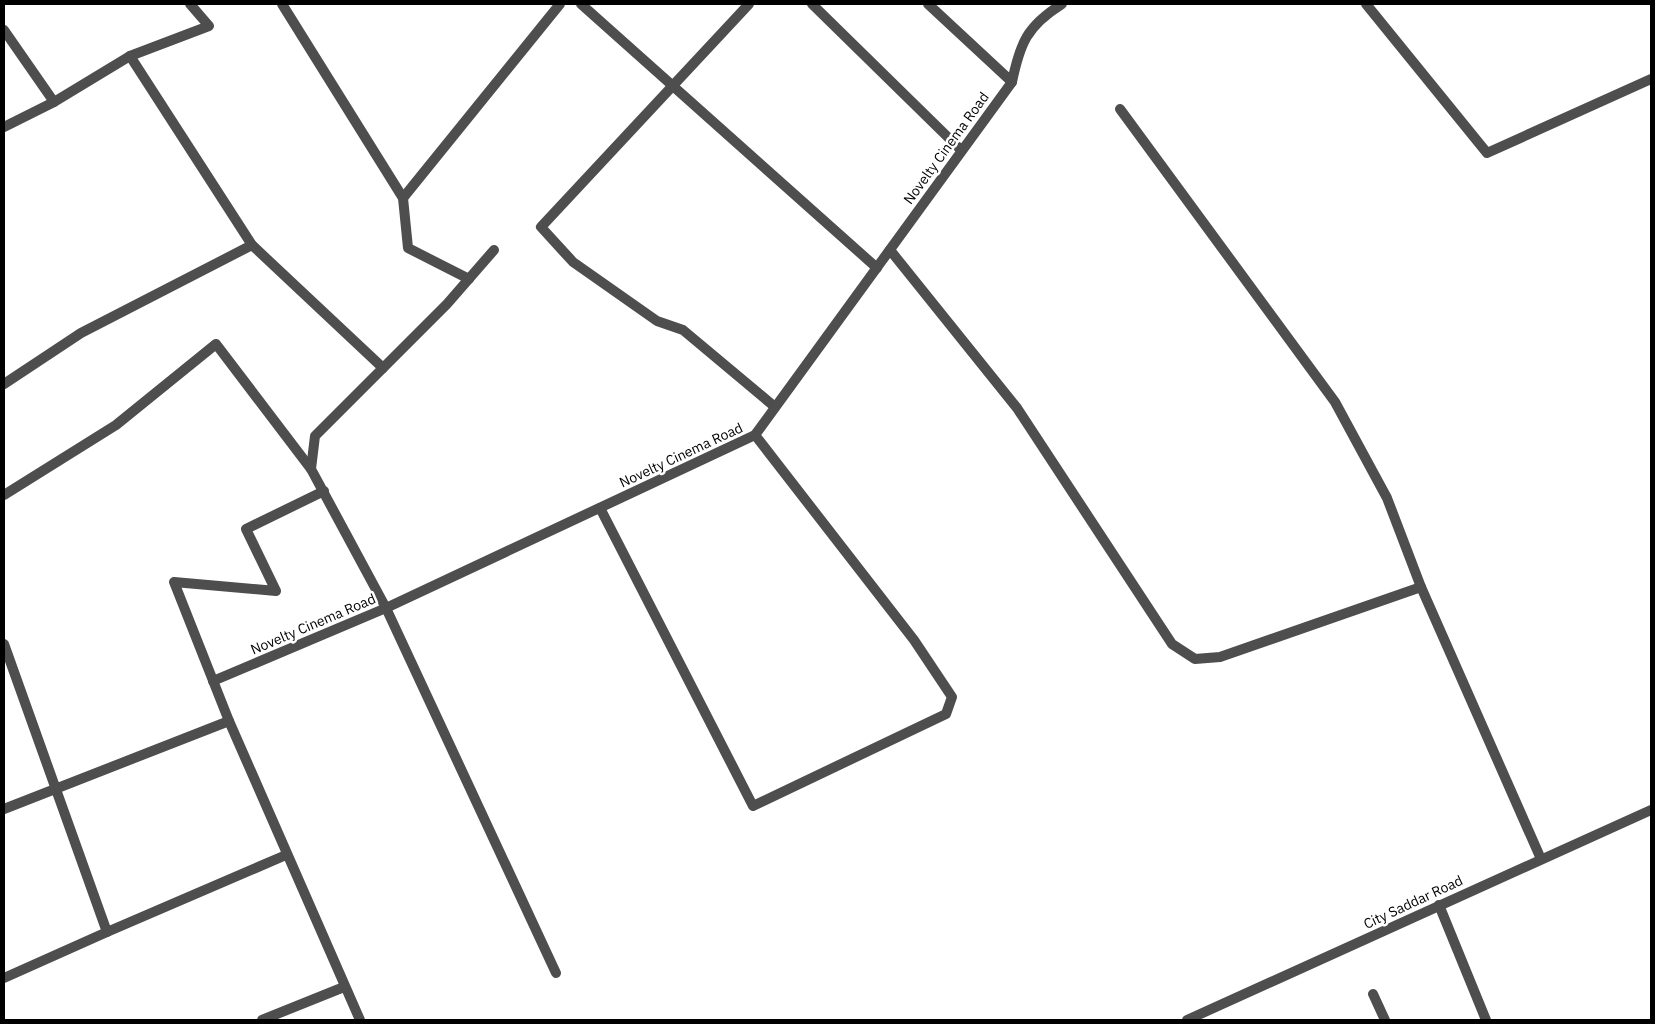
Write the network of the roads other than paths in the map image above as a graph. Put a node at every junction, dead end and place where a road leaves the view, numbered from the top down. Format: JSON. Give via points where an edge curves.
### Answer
{"nodes":[{"id":1,"x":190,"y":4,"type":"edge"},
{"id":2,"x":282,"y":4,"type":"edge"},
{"id":3,"x":560,"y":4,"type":"edge"},
{"id":4,"x":580,"y":4,"type":"edge"},
{"id":5,"x":749,"y":4,"type":"edge"},
{"id":6,"x":812,"y":4,"type":"edge"},
{"id":7,"x":928,"y":4,"type":"edge"},
{"id":8,"x":1062,"y":4,"type":"edge"},
{"id":9,"x":1366,"y":4,"type":"edge"},
{"id":10,"x":4,"y":30,"type":"edge"},
{"id":11,"x":130,"y":56,"type":"junction"},
{"id":12,"x":1651,"y":79,"type":"edge"},
{"id":13,"x":1012,"y":82,"type":"junction"},
{"id":14,"x":673,"y":86,"type":"junction"},
{"id":15,"x":54,"y":102,"type":"junction"},
{"id":16,"x":1120,"y":109,"type":"dead end"},
{"id":17,"x":4,"y":127,"type":"edge"},
{"id":18,"x":962,"y":150,"type":"junction"},
{"id":19,"x":403,"y":198,"type":"junction"},
{"id":20,"x":252,"y":245,"type":"junction"},
{"id":21,"x":494,"y":250,"type":"dead end"},
{"id":22,"x":890,"y":250,"type":"junction"},
{"id":23,"x":877,"y":268,"type":"junction"},
{"id":24,"x":469,"y":278,"type":"junction"},
{"id":25,"x":383,"y":368,"type":"junction"},
{"id":26,"x":4,"y":384,"type":"edge"},
{"id":27,"x":775,"y":407,"type":"junction"},
{"id":28,"x":755,"y":435,"type":"junction"},
{"id":29,"x":311,"y":469,"type":"junction"},
{"id":30,"x":324,"y":491,"type":"junction"},
{"id":31,"x":4,"y":495,"type":"edge"},
{"id":32,"x":600,"y":508,"type":"junction"},
{"id":33,"x":1422,"y":587,"type":"junction"},
{"id":34,"x":386,"y":608,"type":"junction"},
{"id":35,"x":4,"y":644,"type":"edge"},
{"id":36,"x":213,"y":681,"type":"junction"},
{"id":37,"x":229,"y":721,"type":"junction"},
{"id":38,"x":57,"y":788,"type":"junction"},
{"id":39,"x":4,"y":809,"type":"edge"},
{"id":40,"x":1651,"y":810,"type":"edge"},
{"id":41,"x":286,"y":855,"type":"junction"},
{"id":42,"x":1541,"y":859,"type":"junction"},
{"id":43,"x":1439,"y":905,"type":"junction"},
{"id":44,"x":107,"y":932,"type":"junction"},
{"id":45,"x":556,"y":973,"type":"dead end"},
{"id":46,"x":4,"y":978,"type":"edge"},
{"id":47,"x":344,"y":987,"type":"junction"},
{"id":48,"x":1373,"y":994,"type":"dead end"},
{"id":49,"x":262,"y":1020,"type":"edge"},
{"id":50,"x":360,"y":1020,"type":"edge"},
{"id":51,"x":1187,"y":1020,"type":"edge"},
{"id":52,"x":1385,"y":1020,"type":"edge"},
{"id":53,"x":1486,"y":1020,"type":"edge"}],
"edges":[{"from":1,"to":11,"type":"street","via":[[209,26]]},
{"from":2,"to":19,"type":"street"},
{"from":3,"to":19,"type":"street"},
{"from":4,"to":14,"type":"street"},
{"from":5,"to":14,"type":"street"},
{"from":6,"to":18,"type":"street"},
{"from":7,"to":13,"type":"street"},
{"from":8,"to":13,"type":"street","name":"Novelty Cinema Road","via":[[1049,12],[1022,41]]},
{"from":9,"to":12,"type":"street","via":[[1487,153]]},
{"from":10,"to":15,"type":"street"},
{"from":11,"to":15,"type":"street"},
{"from":11,"to":20,"type":"street"},
{"from":13,"to":18,"type":"street","name":"Novelty Cinema Road"},
{"from":14,"to":23,"type":"street"},
{"from":14,"to":27,"type":"street","via":[[541,227],[573,262],[657,321],[682,330]]},
{"from":15,"to":17,"type":"street"},
{"from":16,"to":33,"type":"street","via":[[1335,402],[1387,498]]},
{"from":18,"to":22,"type":"street","name":"Novelty Cinema Road"},
{"from":19,"to":24,"type":"street","via":[[408,248]]},
{"from":20,"to":25,"type":"street"},
{"from":20,"to":26,"type":"street","via":[[82,333]]},
{"from":21,"to":24,"type":"street"},
{"from":22,"to":23,"type":"street","name":"Novelty Cinema Road"},
{"from":22,"to":33,"type":"street","via":[[1017,408],[1172,644],[1195,659],[1220,657]]},
{"from":23,"to":27,"type":"street","name":"Novelty Cinema Road"},
{"from":24,"to":25,"type":"street"},
{"from":25,"to":29,"type":"street","via":[[315,436]]},
{"from":27,"to":28,"type":"street","name":"Novelty Cinema Road"},
{"from":28,"to":32,"type":"street","name":"Novelty Cinema Road"},
{"from":28,"to":32,"type":"street","via":[[914,640],[952,697],[946,714],[753,806]]},
{"from":29,"to":30,"type":"street"},
{"from":29,"to":31,"type":"street","via":[[216,344],[116,425]]},
{"from":30,"to":34,"type":"street"},
{"from":30,"to":36,"type":"street","via":[[246,529],[276,591],[174,582]]},
{"from":32,"to":34,"type":"street","name":"Novelty Cinema Road"},
{"from":33,"to":42,"type":"street"},
{"from":34,"to":36,"type":"street","name":"Novelty Cinema Road"},
{"from":34,"to":45,"type":"street"},
{"from":35,"to":38,"type":"street"},
{"from":36,"to":37,"type":"street"},
{"from":37,"to":38,"type":"street"},
{"from":37,"to":41,"type":"street"},
{"from":38,"to":39,"type":"street"},
{"from":38,"to":44,"type":"street"},
{"from":40,"to":42,"type":"street","name":"City Saddar Road"},
{"from":41,"to":44,"type":"street"},
{"from":41,"to":47,"type":"street"},
{"from":42,"to":43,"type":"street","name":"City Saddar Road"},
{"from":43,"to":51,"type":"street","name":"City Saddar Road"},
{"from":43,"to":53,"type":"street"},
{"from":44,"to":46,"type":"street"},
{"from":47,"to":49,"type":"street"},
{"from":47,"to":50,"type":"street"},
{"from":48,"to":52,"type":"street"}]}
